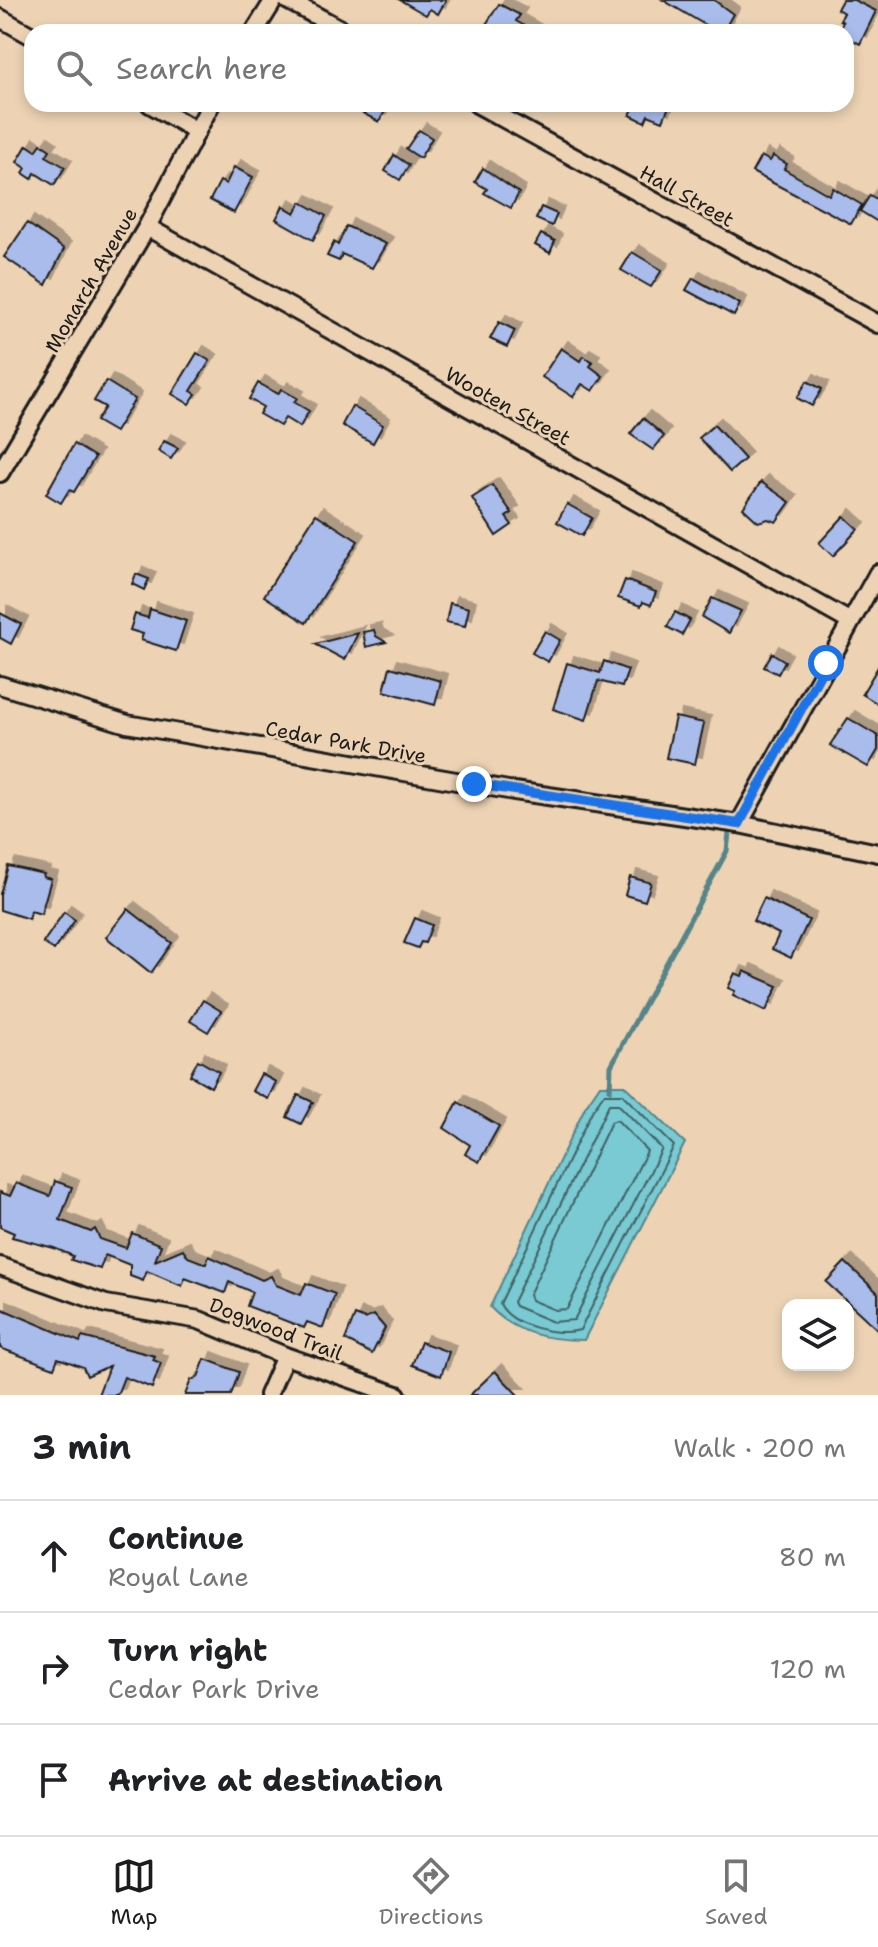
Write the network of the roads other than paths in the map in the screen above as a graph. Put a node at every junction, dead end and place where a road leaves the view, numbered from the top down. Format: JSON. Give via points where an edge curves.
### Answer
{"nodes":[{"id":1,"x":274,"y":0,"type":"edge"},
{"id":2,"x":287,"y":0,"type":"edge"},
{"id":3,"x":0,"y":18,"type":"edge"},
{"id":4,"x":259,"y":24,"type":"edge"},
{"id":5,"x":331,"y":24,"type":"edge"},
{"id":6,"x":24,"y":32,"type":"edge"},
{"id":7,"x":164,"y":112,"type":"edge"},
{"id":8,"x":206,"y":112,"type":"edge"},
{"id":9,"x":492,"y":112,"type":"edge"},
{"id":10,"x":195,"y":130,"type":"junction"},
{"id":11,"x":147,"y":227,"type":"junction"},
{"id":12,"x":878,"y":324,"type":"edge"},
{"id":13,"x":0,"y":473,"type":"edge"},
{"id":14,"x":878,"y":573,"type":"edge"},
{"id":15,"x":849,"y":621,"type":"junction"},
{"id":16,"x":0,"y":685,"type":"edge"},
{"id":17,"x":739,"y":824,"type":"junction"},
{"id":18,"x":878,"y":853,"type":"edge"},
{"id":19,"x":0,"y":1266,"type":"edge"},
{"id":20,"x":285,"y":1356,"type":"junction"},
{"id":21,"x":268,"y":1395,"type":"edge"},
{"id":22,"x":397,"y":1395,"type":"edge"}],
"edges":[{"from":1,"to":4,"type":"street"},
{"from":2,"to":5,"type":"street"},
{"from":3,"to":6,"type":"street"},
{"from":7,"to":10,"type":"street"},
{"from":8,"to":10,"type":"street","name":"Monarch Avenue"},
{"from":9,"to":12,"type":"street","name":"Hall Street"},
{"from":10,"to":11,"type":"street","name":"Monarch Avenue"},
{"from":11,"to":13,"type":"street","name":"Monarch Avenue"},
{"from":11,"to":15,"type":"street","name":"Wooten Street"},
{"from":14,"to":15,"type":"street"},
{"from":15,"to":17,"type":"street"},
{"from":16,"to":17,"type":"street","name":"Cedar Park Drive","via":[[127,724]]},
{"from":17,"to":18,"type":"street","name":"Cedar Park Drive"},
{"from":19,"to":20,"type":"street","name":"Dogwood Trail","via":[[106,1304],[199,1320]]},
{"from":20,"to":21,"type":"street"},
{"from":20,"to":22,"type":"street","name":"Dogwood Trail"}]}
